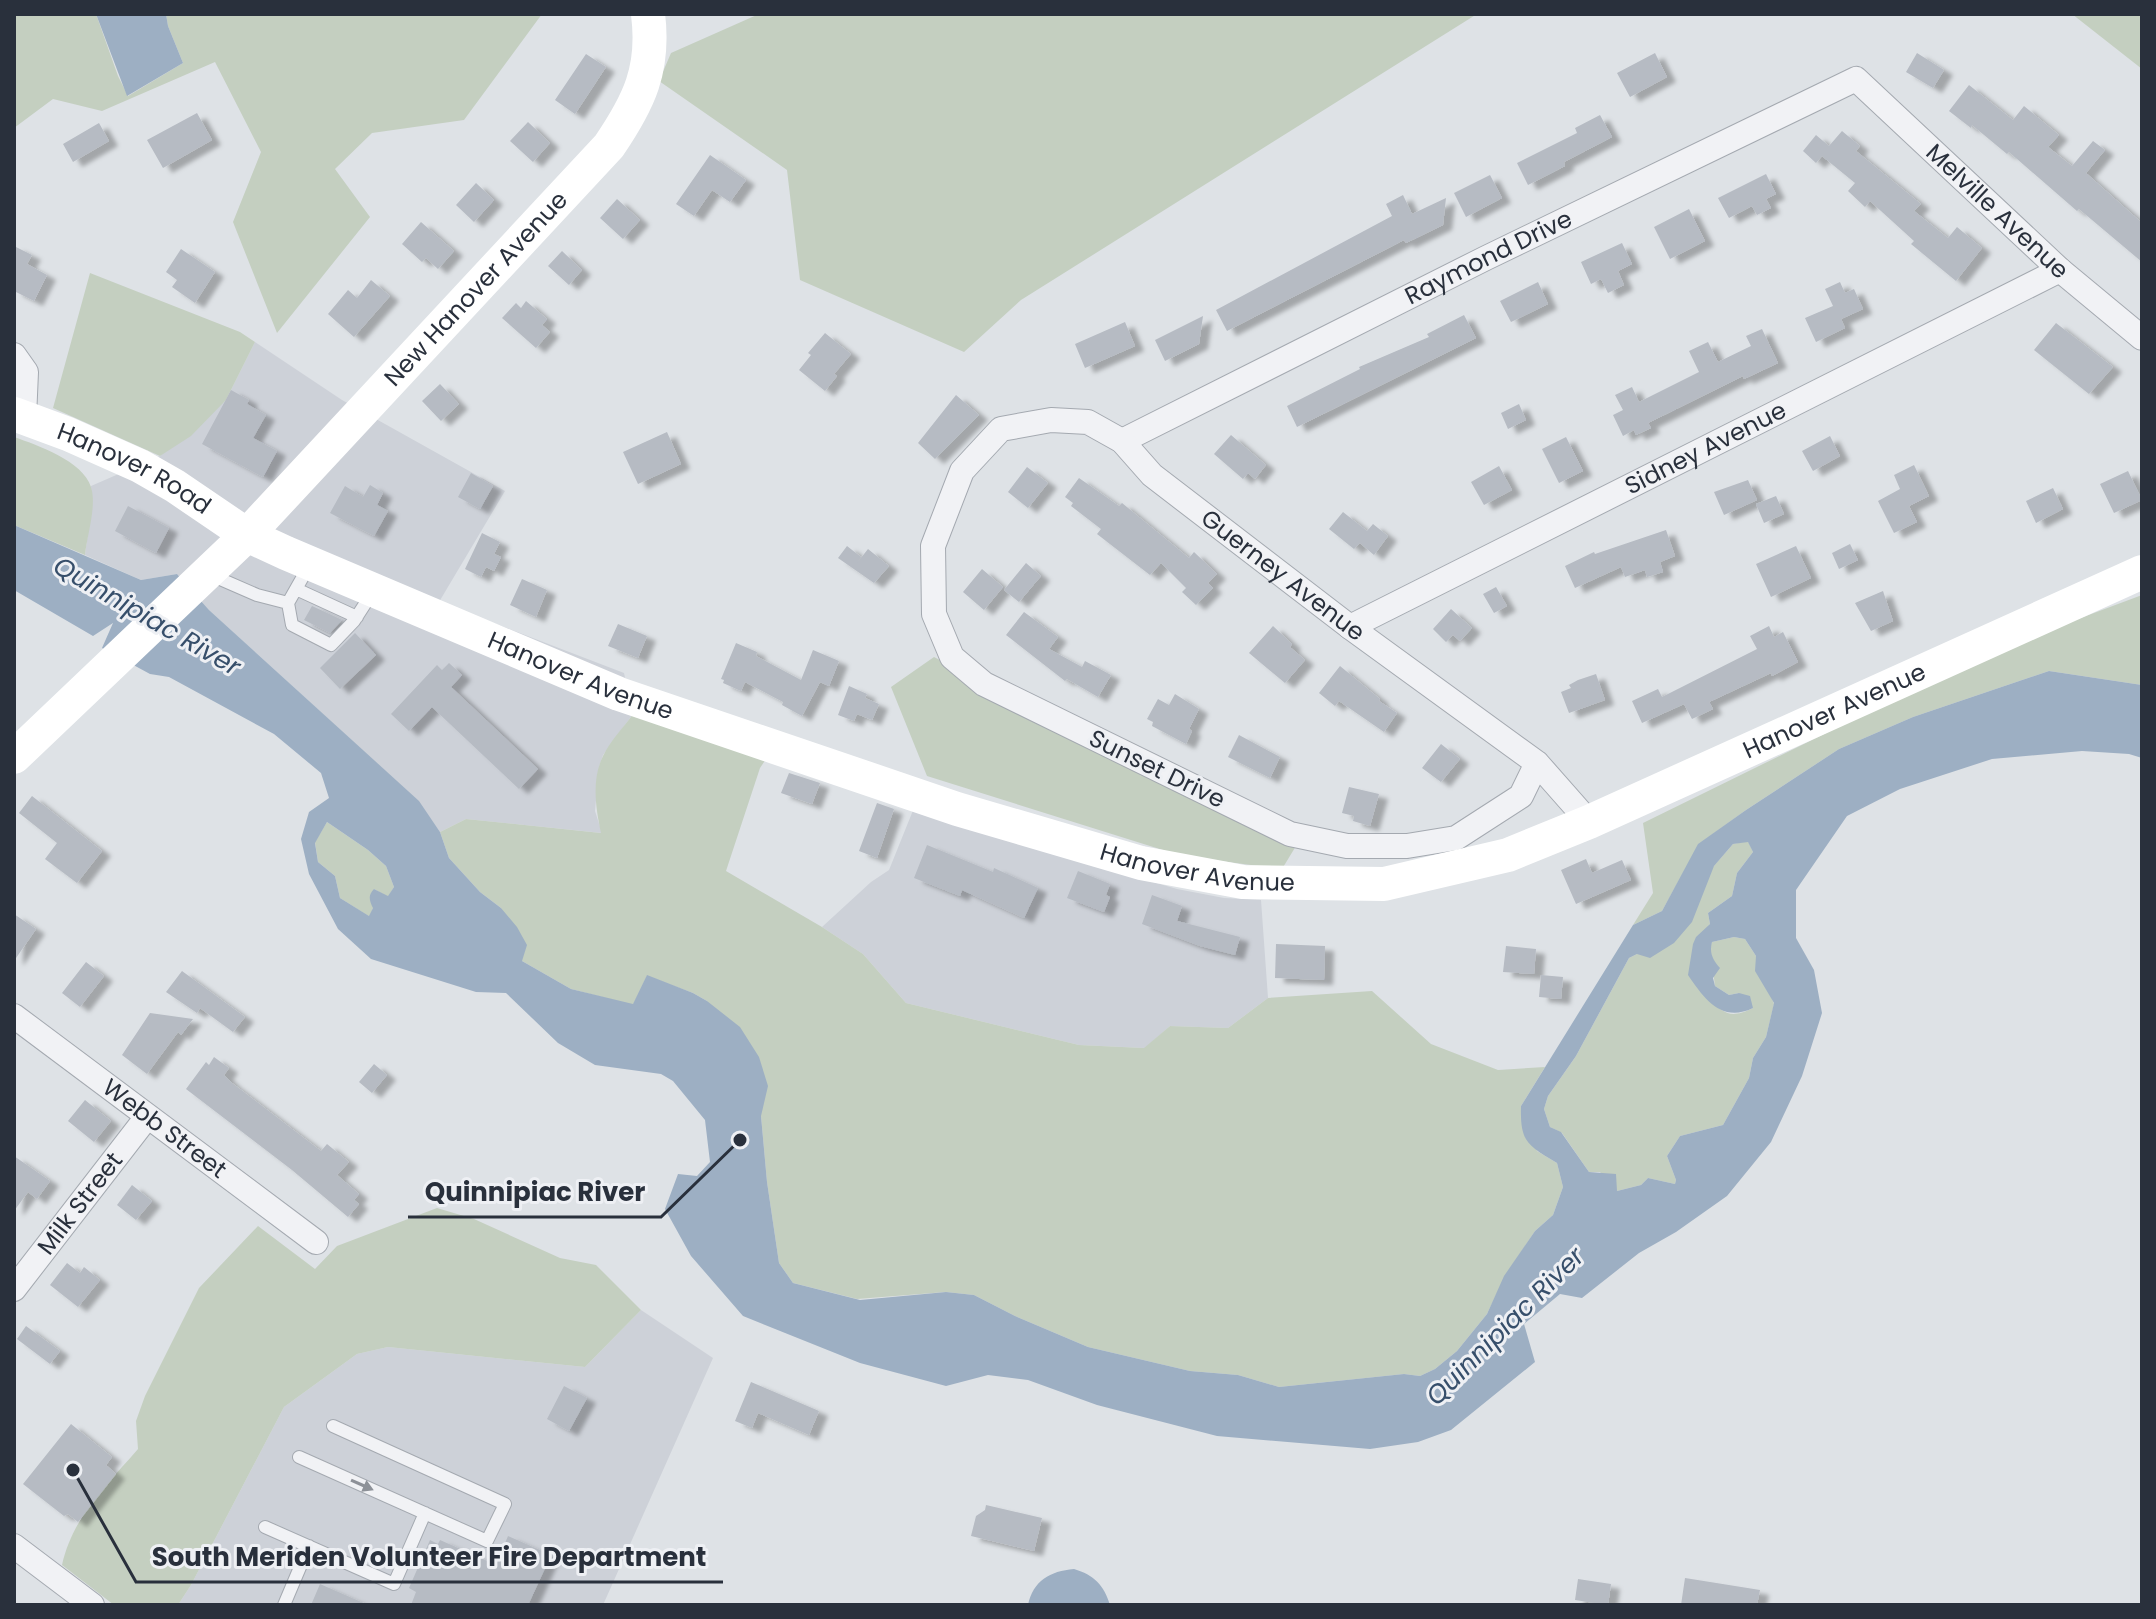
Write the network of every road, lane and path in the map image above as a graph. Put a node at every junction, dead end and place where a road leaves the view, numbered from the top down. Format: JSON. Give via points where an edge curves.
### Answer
{"nodes":[{"id":1,"x":648,"y":14,"type":"edge"},
{"id":2,"x":1856,"y":79,"type":"joint"},
{"id":3,"x":2060,"y":270,"type":"junction"},
{"id":4,"x":2142,"y":338,"type":"edge"},
{"id":5,"x":14,"y":355,"type":"edge"},
{"id":6,"x":19,"y":416,"type":"edge"},
{"id":7,"x":1122,"y":441,"type":"junction"},
{"id":8,"x":962,"y":471,"type":"joint"},
{"id":9,"x":247,"y":535,"type":"junction"},
{"id":10,"x":2142,"y":572,"type":"edge"},
{"id":11,"x":303,"y":576,"type":"junction"},
{"id":12,"x":200,"y":581,"type":"junction"},
{"id":13,"x":288,"y":603,"type":"junction"},
{"id":14,"x":366,"y":604,"type":"junction"},
{"id":15,"x":1350,"y":627,"type":"junction"},
{"id":16,"x":14,"y":757,"type":"edge"},
{"id":17,"x":1537,"y":763,"type":"junction"},
{"id":18,"x":1589,"y":822,"type":"junction"},
{"id":19,"x":14,"y":1016,"type":"edge"},
{"id":20,"x":147,"y":1117,"type":"junction"},
{"id":21,"x":316,"y":1242,"type":"dead end"},
{"id":22,"x":14,"y":1289,"type":"edge"},
{"id":23,"x":333,"y":1426,"type":"dead end"},
{"id":24,"x":299,"y":1457,"type":"dead end"},
{"id":25,"x":425,"y":1513,"type":"junction"},
{"id":26,"x":265,"y":1527,"type":"dead end"},
{"id":27,"x":14,"y":1546,"type":"edge"},
{"id":28,"x":309,"y":1546,"type":"junction"},
{"id":29,"x":92,"y":1605,"type":"edge"},
{"id":30,"x":284,"y":1605,"type":"edge"}],
"edges":[{"from":1,"to":9,"type":"main road","name":"New Hanover Avenue","via":[[650,57],[642,91],[609,146]]},
{"from":2,"to":3,"type":"street","name":"Melville Avenue"},
{"from":2,"to":7,"type":"street","name":"Raymond Drive"},
{"from":3,"to":4,"type":"street","name":"Melville Avenue"},
{"from":3,"to":15,"type":"street","name":"Sidney Avenue"},
{"from":5,"to":6,"type":"street","via":[[26,372]]},
{"from":6,"to":9,"type":"main road","name":"Hanover Road","via":[[140,466]]},
{"from":7,"to":8,"type":"street","name":"Guerney Avenue","via":[[1088,422],[1051,420],[1001,429]]},
{"from":7,"to":15,"type":"street","name":"Guerney Avenue","via":[[1152,475]]},
{"from":8,"to":17,"type":"street","name":"Sunset Drive","via":[[933,546],[934,614],[952,657],[984,684],[1290,834],[1347,846],[1407,846],[1456,838],[1521,796]]},
{"from":9,"to":11,"type":"main road","name":"Hanover Avenue"},
{"from":9,"to":12,"type":"main road","name":"New Hanover Avenue"},
{"from":10,"to":18,"type":"main road","name":"Hanover Avenue"},
{"from":11,"to":13,"type":"lane"},
{"from":11,"to":14,"type":"main road","name":"Hanover Avenue"},
{"from":12,"to":13,"type":"lane"},
{"from":12,"to":16,"type":"main road","name":"New Hanover Avenue"},
{"from":13,"to":14,"type":"lane","via":[[292,625],[331,645]]},
{"from":14,"to":18,"type":"main road","name":"Hanover Avenue","via":[[957,809],[1141,863],[1243,882],[1384,884],[1508,855]]},
{"from":15,"to":17,"type":"street","name":"Guerney Avenue"},
{"from":17,"to":18,"type":"street","name":"Guerney Avenue"},
{"from":19,"to":20,"type":"street","name":"Webb Street"},
{"from":20,"to":21,"type":"street","name":"Webb Street"},
{"from":20,"to":22,"type":"street","name":"Milk Street"},
{"from":23,"to":25,"type":"lane","via":[[505,1504],[487,1541]]},
{"from":24,"to":25,"type":"lane","one_way":true},
{"from":25,"to":28,"type":"lane","via":[[394,1584]]},
{"from":26,"to":28,"type":"lane"},
{"from":27,"to":29,"type":"street"},
{"from":28,"to":30,"type":"lane"}]}
